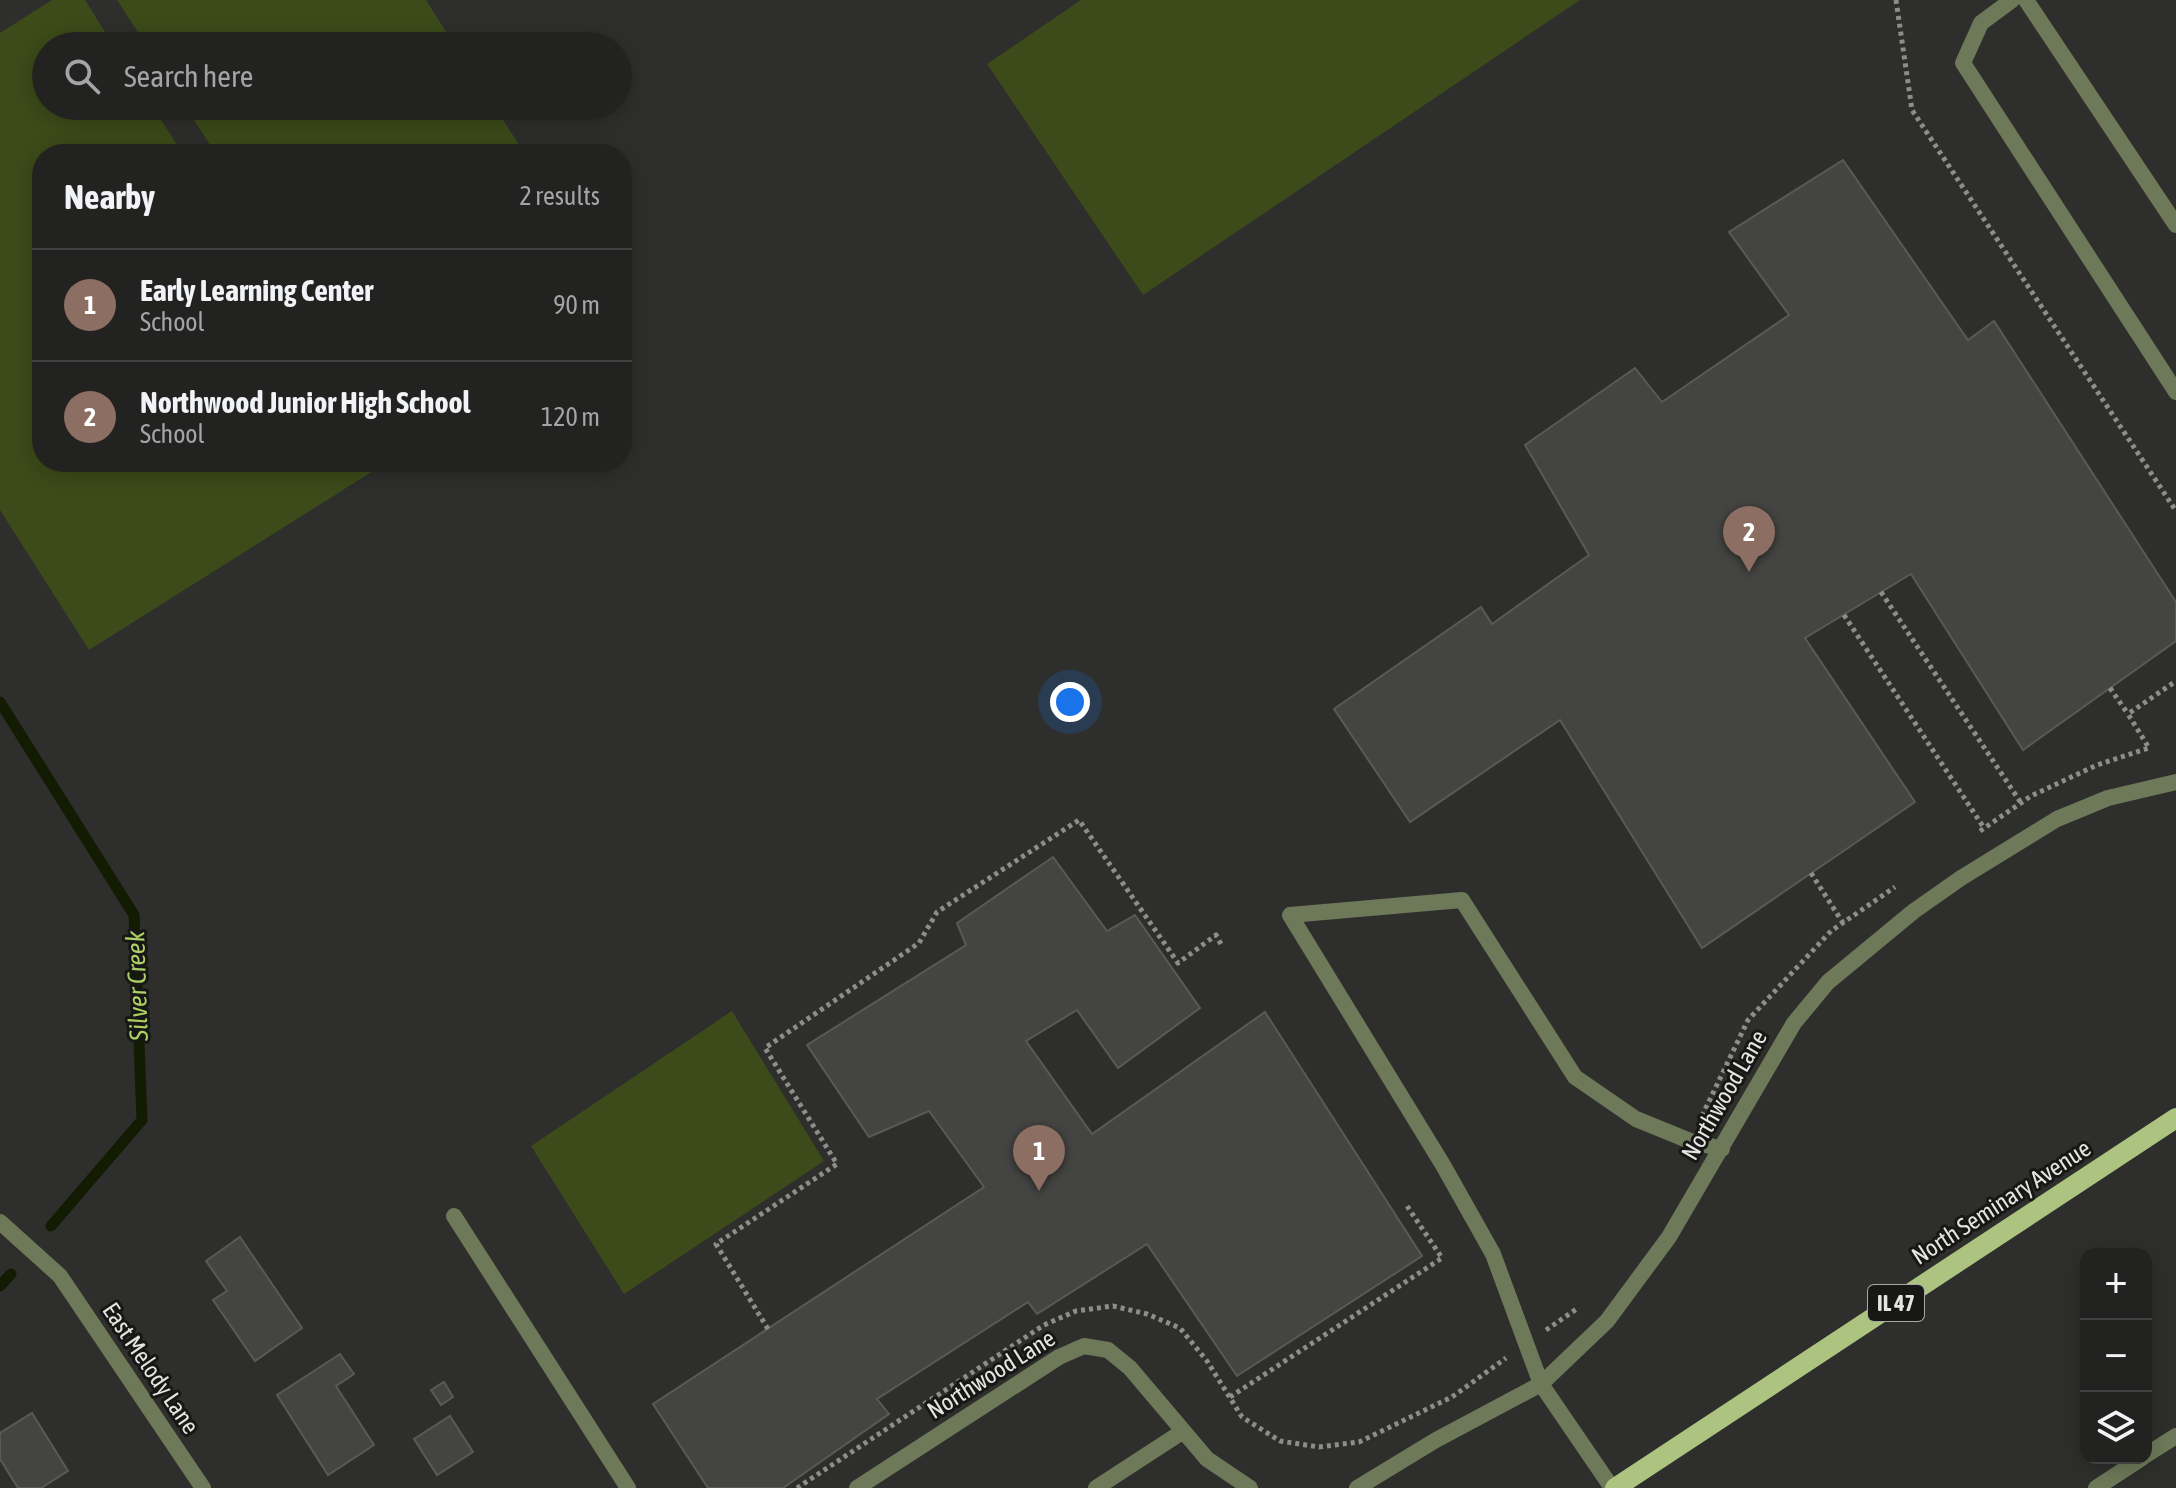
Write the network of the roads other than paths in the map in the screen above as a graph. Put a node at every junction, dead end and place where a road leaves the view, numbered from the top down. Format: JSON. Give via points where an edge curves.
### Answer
{"nodes":[{"id":1,"x":2012,"y":0,"type":"edge"},
{"id":2,"x":2026,"y":0,"type":"edge"},
{"id":3,"x":2176,"y":225,"type":"edge"},
{"id":4,"x":2176,"y":392,"type":"edge"},
{"id":5,"x":2176,"y":782,"type":"edge"},
{"id":6,"x":2176,"y":1118,"type":"edge"},
{"id":7,"x":1722,"y":1149,"type":"junction"},
{"id":8,"x":454,"y":1216,"type":"dead end"},
{"id":9,"x":0,"y":1222,"type":"edge"},
{"id":10,"x":1541,"y":1384,"type":"junction"},
{"id":11,"x":1182,"y":1432,"type":"junction"},
{"id":12,"x":2176,"y":1436,"type":"edge"},
{"id":13,"x":2152,"y":1452,"type":"edge"},
{"id":14,"x":2133,"y":1464,"type":"edge"},
{"id":15,"x":203,"y":1488,"type":"edge"},
{"id":16,"x":628,"y":1488,"type":"edge"},
{"id":17,"x":857,"y":1488,"type":"edge"},
{"id":18,"x":1096,"y":1488,"type":"edge"},
{"id":19,"x":1250,"y":1488,"type":"edge"},
{"id":20,"x":1357,"y":1488,"type":"edge"},
{"id":21,"x":1614,"y":1488,"type":"edge"},
{"id":22,"x":2096,"y":1488,"type":"edge"}],
"edges":[{"from":1,"to":4,"type":"street","via":[[1981,23],[1963,63]]},
{"from":2,"to":3,"type":"street"},
{"from":5,"to":7,"type":"street","name":"Northwood Lane","via":[[2108,798],[2057,819],[1914,911],[1828,982],[1794,1023]]},
{"from":6,"to":21,"type":"main road","name":"North Seminary Avenue","number":"IL 47"},
{"from":7,"to":10,"type":"street","name":"Northwood Lane","via":[[1669,1237],[1607,1321]]},
{"from":7,"to":10,"type":"street","via":[[1636,1119],[1575,1077],[1462,900],[1290,915],[1493,1254]]},
{"from":8,"to":16,"type":"street"},
{"from":9,"to":15,"type":"street","name":"East Melody Lane","via":[[60,1276]]},
{"from":10,"to":20,"type":"street","name":"Northwood Lane"},
{"from":10,"to":21,"type":"street"},
{"from":11,"to":17,"type":"street","name":"Northwood Lane","via":[[1130,1368],[1108,1350],[1084,1346]]},
{"from":11,"to":18,"type":"street"},
{"from":11,"to":19,"type":"street","name":"Northwood Lane","via":[[1207,1459]]},
{"from":12,"to":13,"type":"street"},
{"from":14,"to":22,"type":"street"}]}
